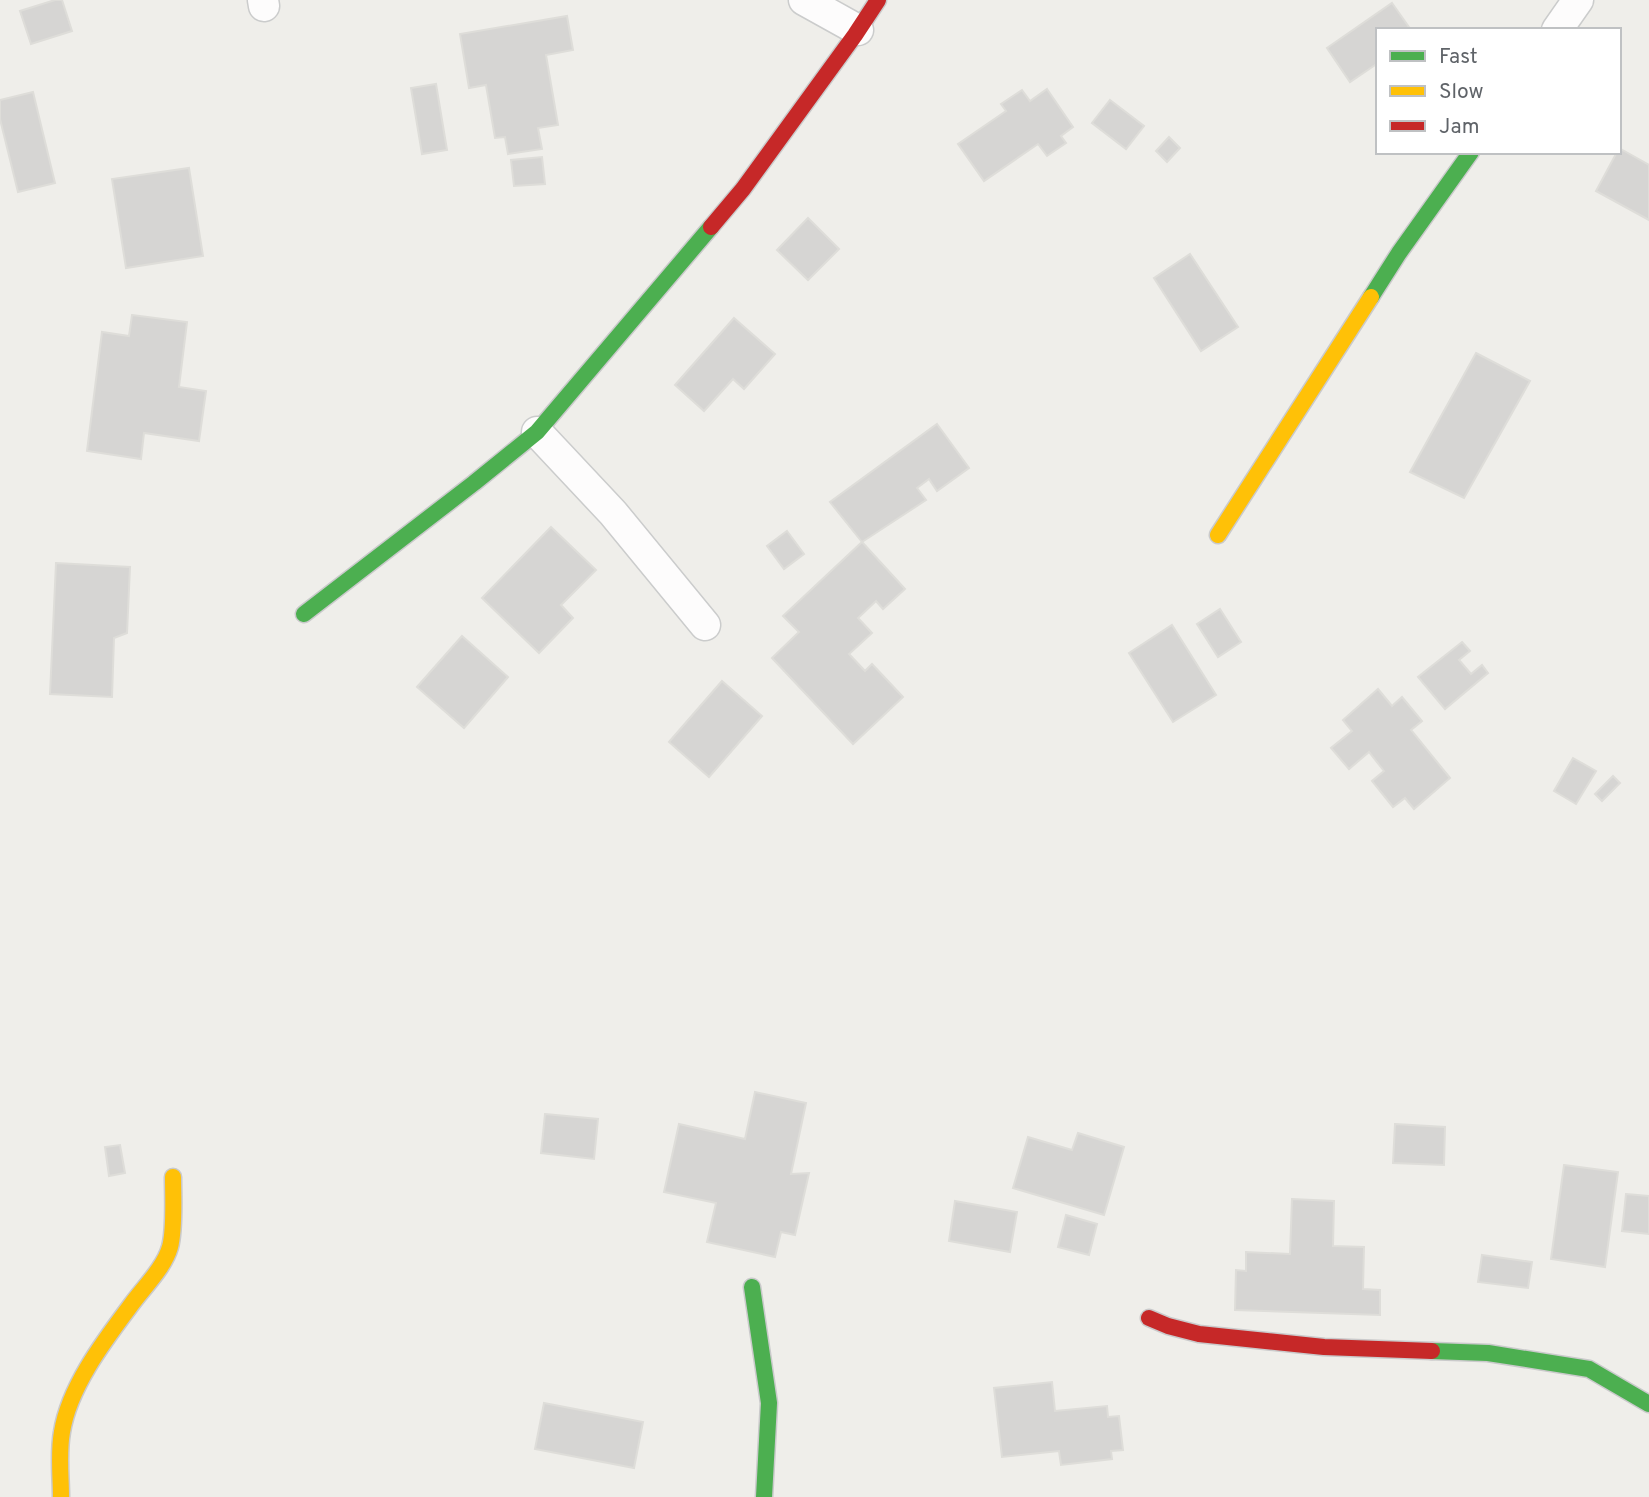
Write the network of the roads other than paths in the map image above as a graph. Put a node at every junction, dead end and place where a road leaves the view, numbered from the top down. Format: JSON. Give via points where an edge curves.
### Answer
{"nodes":[{"id":1,"x":804,"y":0,"type":"edge"},
{"id":2,"x":878,"y":0,"type":"edge"},
{"id":3,"x":1578,"y":0,"type":"edge"},
{"id":4,"x":1558,"y":28,"type":"edge"},
{"id":5,"x":858,"y":30,"type":"junction"},
{"id":6,"x":1470,"y":154,"type":"edge"},
{"id":7,"x":537,"y":432,"type":"junction"},
{"id":8,"x":1219,"y":535,"type":"dead end"},
{"id":9,"x":304,"y":614,"type":"dead end"},
{"id":10,"x":705,"y":625,"type":"dead end"},
{"id":11,"x":173,"y":1177,"type":"dead end"},
{"id":12,"x":752,"y":1287,"type":"dead end"},
{"id":13,"x":1149,"y":1318,"type":"dead end"},
{"id":14,"x":1649,"y":1404,"type":"edge"},
{"id":15,"x":61,"y":1497,"type":"edge"},
{"id":16,"x":764,"y":1497,"type":"edge"}],
"edges":[{"from":1,"to":5,"type":"street"},
{"from":2,"to":5,"type":"street"},
{"from":3,"to":4,"type":"street"},
{"from":5,"to":7,"type":"street","via":[[743,189]]},
{"from":6,"to":8,"type":"street","via":[[1399,253]]},
{"from":7,"to":9,"type":"street"},
{"from":7,"to":10,"type":"street"},
{"from":11,"to":15,"type":"street","via":[[170,1247],[92,1362],[62,1429]]},
{"from":12,"to":16,"type":"street","via":[[769,1403]]},
{"from":13,"to":14,"type":"street","via":[[1199,1334],[1324,1347],[1488,1353],[1589,1369]]}]}
